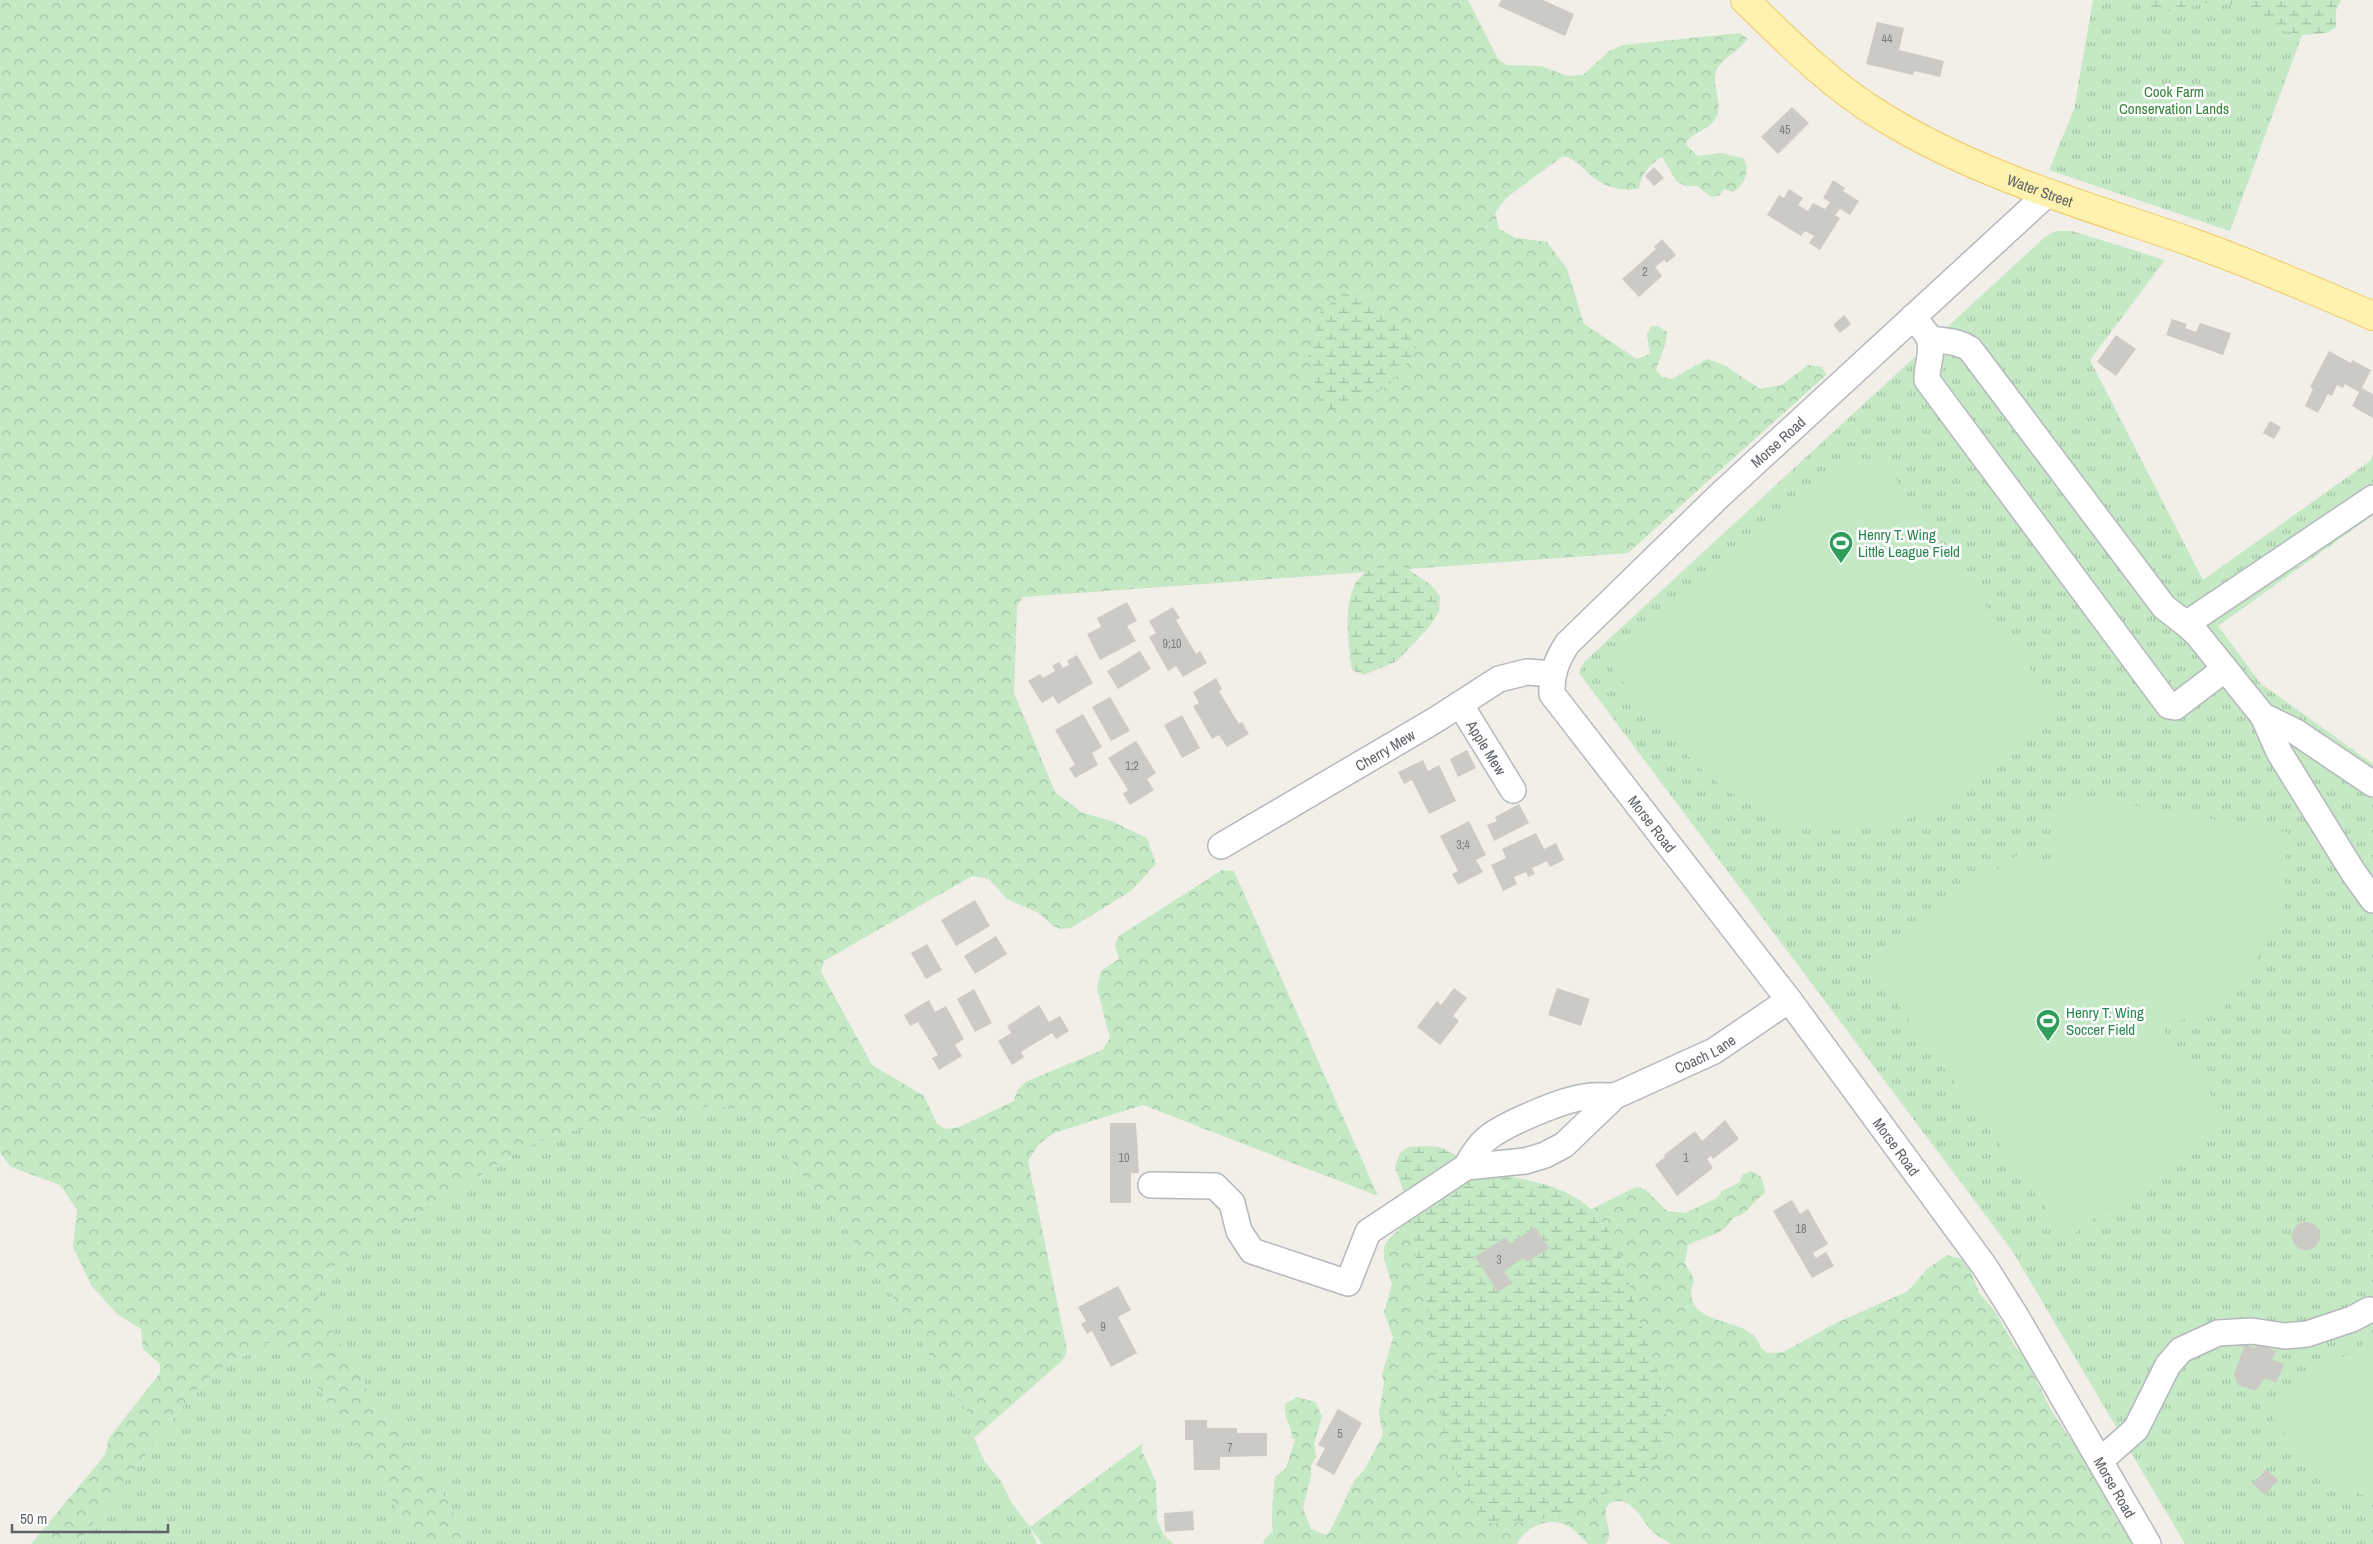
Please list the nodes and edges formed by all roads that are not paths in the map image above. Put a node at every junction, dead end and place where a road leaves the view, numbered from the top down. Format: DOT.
graph roads {
  1 [pos="1745,0"];
  2 [pos="2047,194"];
  3 [pos="2373,316"];
  4 [pos="1913,317"];
  5 [pos="1929,338"];
  6 [pos="2373,498"];
  7 [pos="2186,624"];
  8 [pos="2225,669"];
  9 [pos="1553,674"];
  10 [pos="1460,704"];
  11 [pos="2263,716"];
  12 [pos="2373,784"];
  13 [pos="1512,790"];
  14 [pos="1221,846"];
  15 [pos="2373,900"];
  16 [pos="1789,1000"];
  17 [pos="1615,1096"];
  18 [pos="1466,1167"];
  19 [pos="1151,1185"];
  20 [pos="2369,1310"];
  21 [pos="2100,1462"];
  22 [pos="2148,1544"];
  1 -- 2 [label="main road, Water Street"];
  2 -- 3 [label="main road, Water Street"];
  2 -- 4 [label="street, Morse Road"];
  4 -- 5 [label="street"];
  4 -- 9 [label="street, Morse Road"];
  5 -- 7 [label="street"];
  5 -- 8 [label="street"];
  6 -- 7 [label="street"];
  7 -- 8 [label="street"];
  8 -- 11 [label="street"];
  9 -- 10 [label="street, Cherry Mew"];
  9 -- 16 [label="street, Morse Road"];
  10 -- 13 [label="street, Apple Mew"];
  10 -- 14 [label="street, Cherry Mew"];
  11 -- 12 [label="street"];
  11 -- 15 [label="street"];
  16 -- 17 [label="street, Coach Lane"];
  16 -- 21 [label="street, Morse Road"];
  17 -- 18 [label="street, Coach Lane"];
  17 -- 18 [label="street, Coach Lane"];
  18 -- 19 [label="street, Coach Lane"];
  20 -- 21 [label="street"];
  21 -- 22 [label="street, Morse Road"];
}
